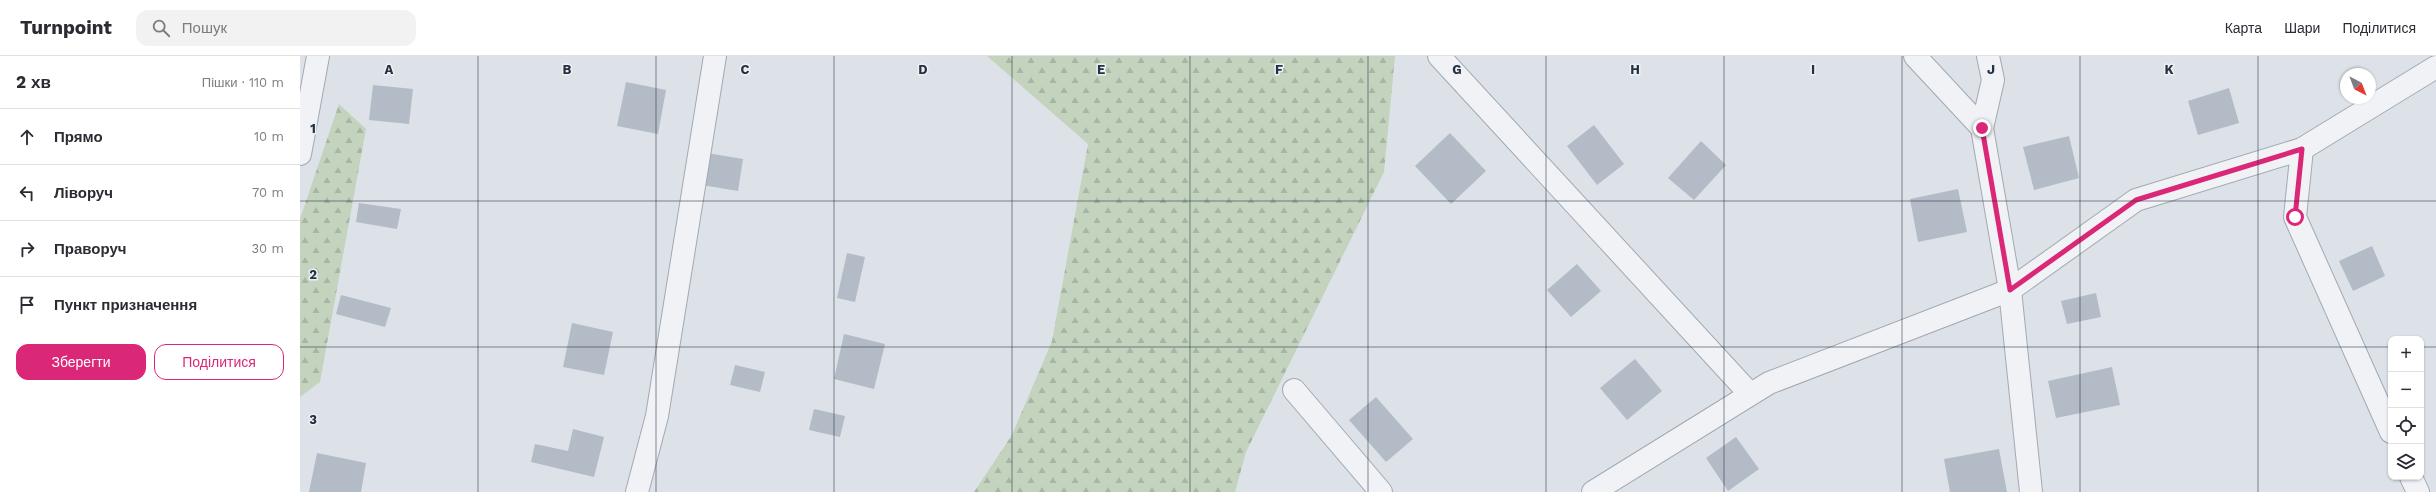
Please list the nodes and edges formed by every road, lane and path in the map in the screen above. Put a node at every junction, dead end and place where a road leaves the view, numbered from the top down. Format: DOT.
graph roads {
  1 [pos="318,56"];
  2 [pos="715,56"];
  3 [pos="1439,56"];
  4 [pos="1915,56"];
  5 [pos="1988,56"];
  6 [pos="2436,67"];
  7 [pos="1982,128"];
  8 [pos="2302,149"];
  9 [pos="300,154"];
  10 [pos="2010,290"];
  11 [pos="1294,390"];
  12 [pos="1750,394"];
  13 [pos="2388,425"];
  14 [pos="2412,480"];
  15 [pos="637,492"];
  16 [pos="1381,492"];
  17 [pos="1593,492"];
  18 [pos="2032,492"];
  19 [pos="2418,492"];
  1 -- 9 [label="street"];
  2 -- 15 [label="street"];
  3 -- 12 [label="street"];
  4 -- 7 [label="street"];
  5 -- 7 [label="street"];
  6 -- 8 [label="street"];
  7 -- 10 [label="street"];
  8 -- 10 [label="street"];
  8 -- 13 [label="street"];
  10 -- 12 [label="street"];
  10 -- 18 [label="street"];
  11 -- 16 [label="street"];
  12 -- 17 [label="street"];
  14 -- 19 [label="street"];
}
